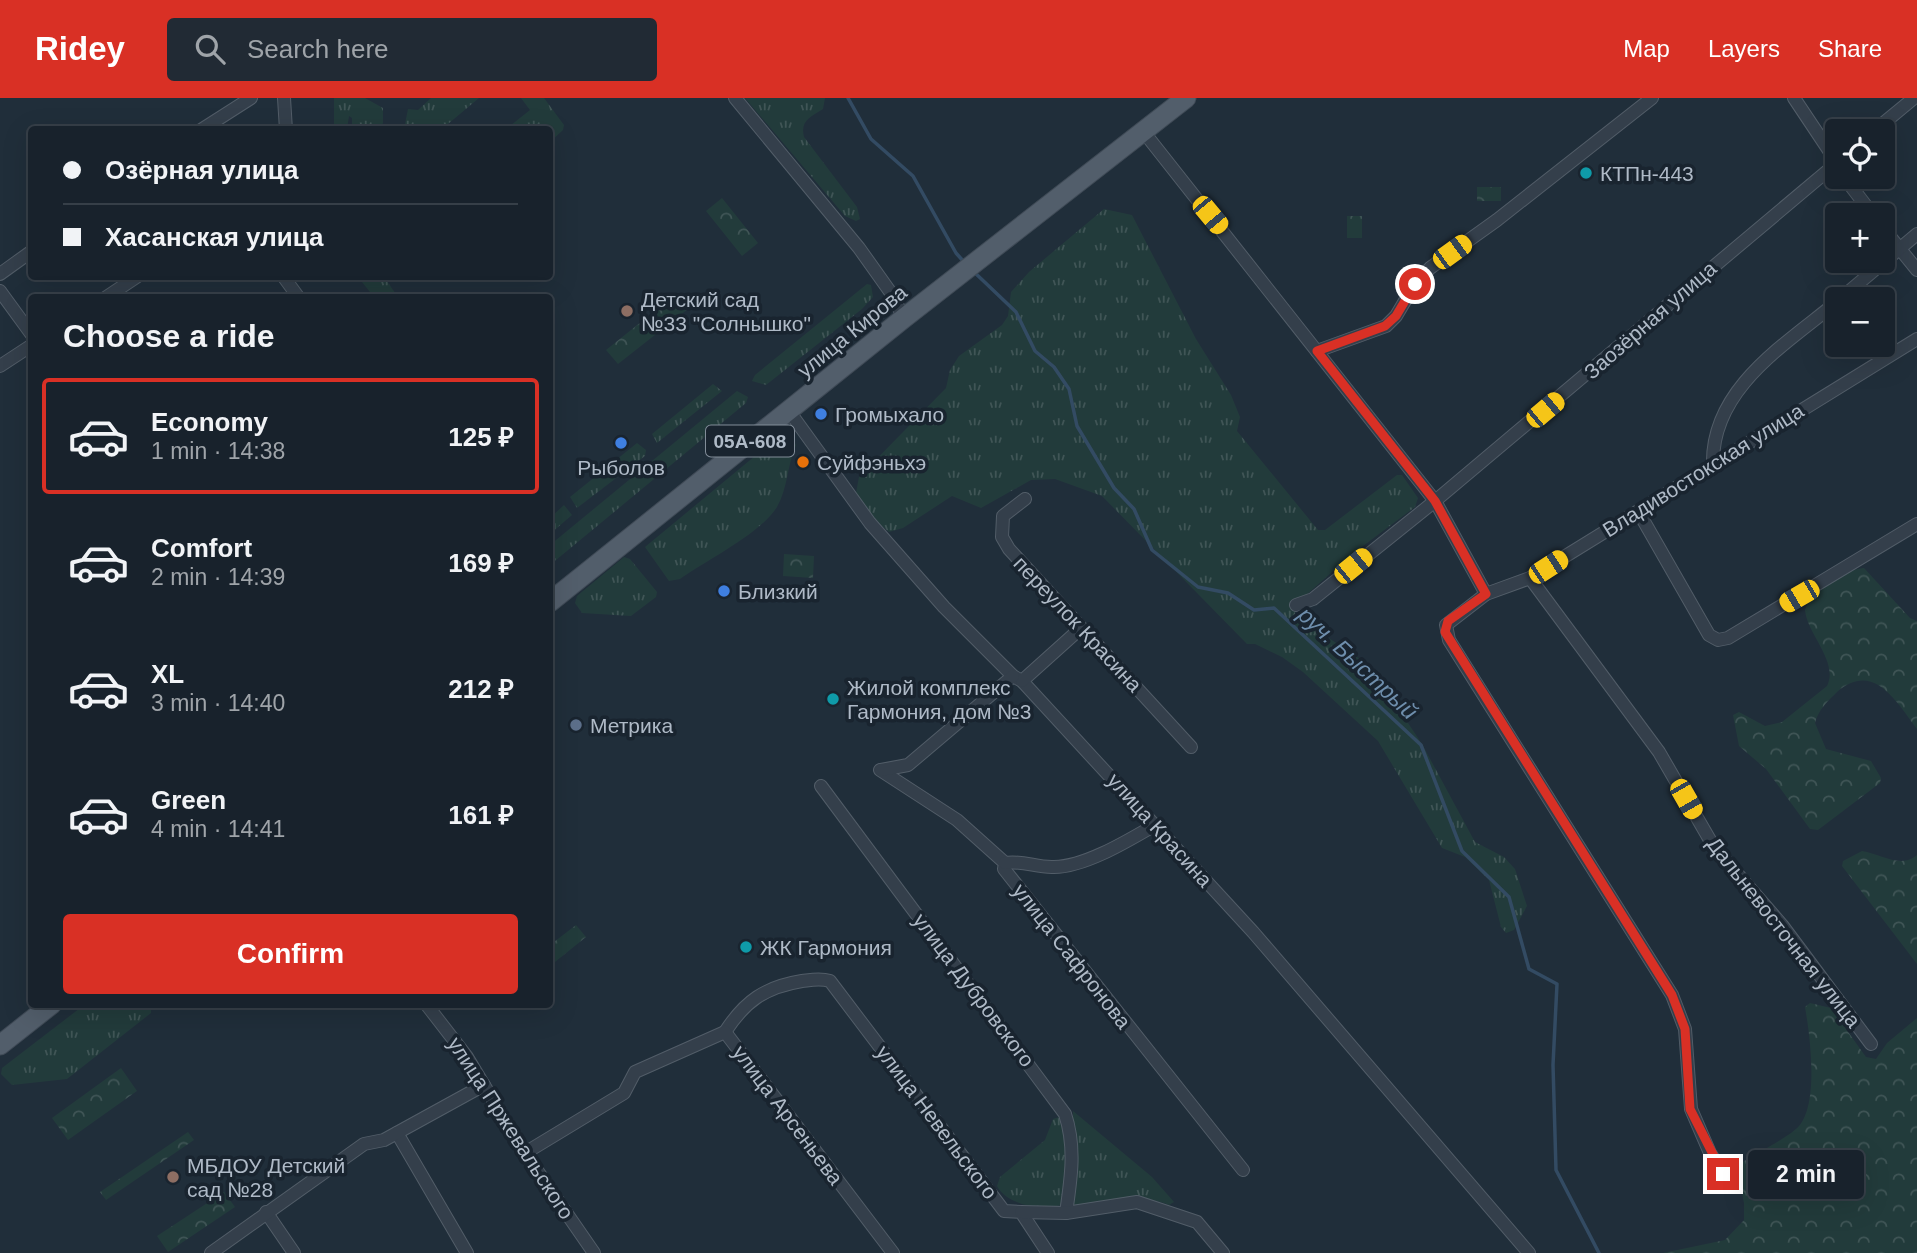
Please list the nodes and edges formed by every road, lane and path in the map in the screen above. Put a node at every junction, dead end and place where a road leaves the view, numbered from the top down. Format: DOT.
graph roads {
  1 [pos="251,98"];
  2 [pos="284,98"];
  3 [pos="735,98"];
  4 [pos="1186,98"];
  5 [pos="1652,98"];
  6 [pos="1794,98"];
  7 [pos="1914,98"];
  8 [pos="1889,119"];
  9 [pos="207,126"];
  10 [pos="286,126"];
  11 [pos="1143,131"];
  12 [pos="1825,145"];
  13 [pos="1825,173"];
  14 [pos="1853,189"];
  15 [pos="1864,203"];
  16 [pos="1917,234"];
  17 [pos="1895,244"];
  18 [pos="1900,250"];
  19 [pos="28,254"];
  20 [pos="1917,270"];
  21 [pos="0,274"];
  22 [pos="132,280"];
  23 [pos="1855,287"];
  24 [pos="0,291"];
  25 [pos="111,294"];
  26 [pos="1825,312"];
  27 [pos="904,318"];
  28 [pos="28,330"];
  29 [pos="1917,339"];
  30 [pos="28,348"];
  31 [pos="1317,351"];
  32 [pos="0,366"];
  33 [pos="789,411"];
  34 [pos="1713,463"];
  35 [pos="1025,499"];
  36 [pos="1435,501"];
  37 [pos="1638,511"];
  38 [pos="1917,524"];
  39 [pos="1530,578"];
  40 [pos="1486,594"];
  41 [pos="553,600"];
  42 [pos="1296,605"];
  43 [pos="1081,628"];
  44 [pos="1017,678"];
  45 [pos="1191,747"];
  46 [pos="821,786"];
  47 [pos="1155,825"];
  48 [pos="1005,863"];
  49 [pos="47,1008"];
  50 [pos="429,1008"];
  51 [pos="725,1032"];
  52 [pos="1871,1044"];
  53 [pos="0,1045"];
  54 [pos="484,1085"];
  55 [pos="397,1133"];
  56 [pos="525,1153"];
  57 [pos="1243,1170"];
  58 [pos="1731,1179"];
  59 [pos="267,1212"];
  60 [pos="1021,1212"];
  61 [pos="1066,1213"];
  62 [pos="211,1253"];
  63 [pos="294,1253"];
  64 [pos="467,1253"];
  65 [pos="594,1253"];
  66 [pos="893,1253"];
  67 [pos="1048,1253"];
  68 [pos="1223,1253"];
  69 [pos="1529,1253"];
  1 -- 9 [label="street"];
  2 -- 10 [label="street"];
  3 -- 27 [label="street"];
  4 -- 11 [label="main road, улица Кирова / 05А-608"];
  5 -- 31 [label="street"];
  6 -- 12 [label="street"];
  7 -- 8 [label="street"];
  11 -- 27 [label="main road, улица Кирова / 05А-608"];
  11 -- 31 [label="street"];
  13 -- 36 [label="street, Заозёрная улица"];
  14 -- 15 [label="street"];
  16 -- 18 [label="street"];
  17 -- 18 [label="street"];
  18 -- 20 [label="street"];
  18 -- 23 [label="street"];
  19 -- 21 [label="street"];
  22 -- 25 [label="street"];
  24 -- 28 [label="street"];
  26 -- 34 [label="street"];
  27 -- 33 [label="main road, улица Кирова / 05А-608"];
  29 -- 34 [label="street, Владивостокская улица"];
  30 -- 32 [label="street"];
  31 -- 36 [label="street"];
  33 -- 41 [label="main road, улица Кирова / 05А-608"];
  33 -- 44 [label="street, улица Красина"];
  34 -- 37 [label="street, Владивостокская улица"];
  35 -- 43 [label="street, переулок Красина"];
  36 -- 40 [label="street"];
  36 -- 42 [label="street, Заозёрная улица"];
  37 -- 38 [label="street"];
  37 -- 39 [label="street, Владивостокская улица"];
  39 -- 40 [label="street, Владивостокская улица"];
  39 -- 52 [label="street, Дальневосточная улица"];
  40 -- 58 [label="street, Владивостокская улица"];
  43 -- 44 [label="street"];
  43 -- 45 [label="street, переулок Красина"];
  44 -- 47 [label="street, улица Красина"];
  44 -- 48 [label="street, улица Сафронова"];
  46 -- 61 [label="street, улица Дубровского"];
  47 -- 48 [label="street"];
  47 -- 69 [label="street, улица Красина"];
  48 -- 57 [label="street, улица Сафронова"];
  49 -- 53 [label="main road"];
  50 -- 54 [label="street, улица Пржевальского"];
  51 -- 56 [label="street, улица Арсеньева"];
  51 -- 60 [label="street, улица Невельского"];
  51 -- 66 [label="street, улица Арсеньева"];
  54 -- 55 [label="street"];
  54 -- 56 [label="street, улица Пржевальского"];
  55 -- 59 [label="street"];
  55 -- 64 [label="street"];
  56 -- 65 [label="street, улица Пржевальского"];
  59 -- 62 [label="street"];
  59 -- 63 [label="street"];
  60 -- 61 [label="street"];
  60 -- 67 [label="street, улица Невельского"];
  61 -- 68 [label="street"];
}
